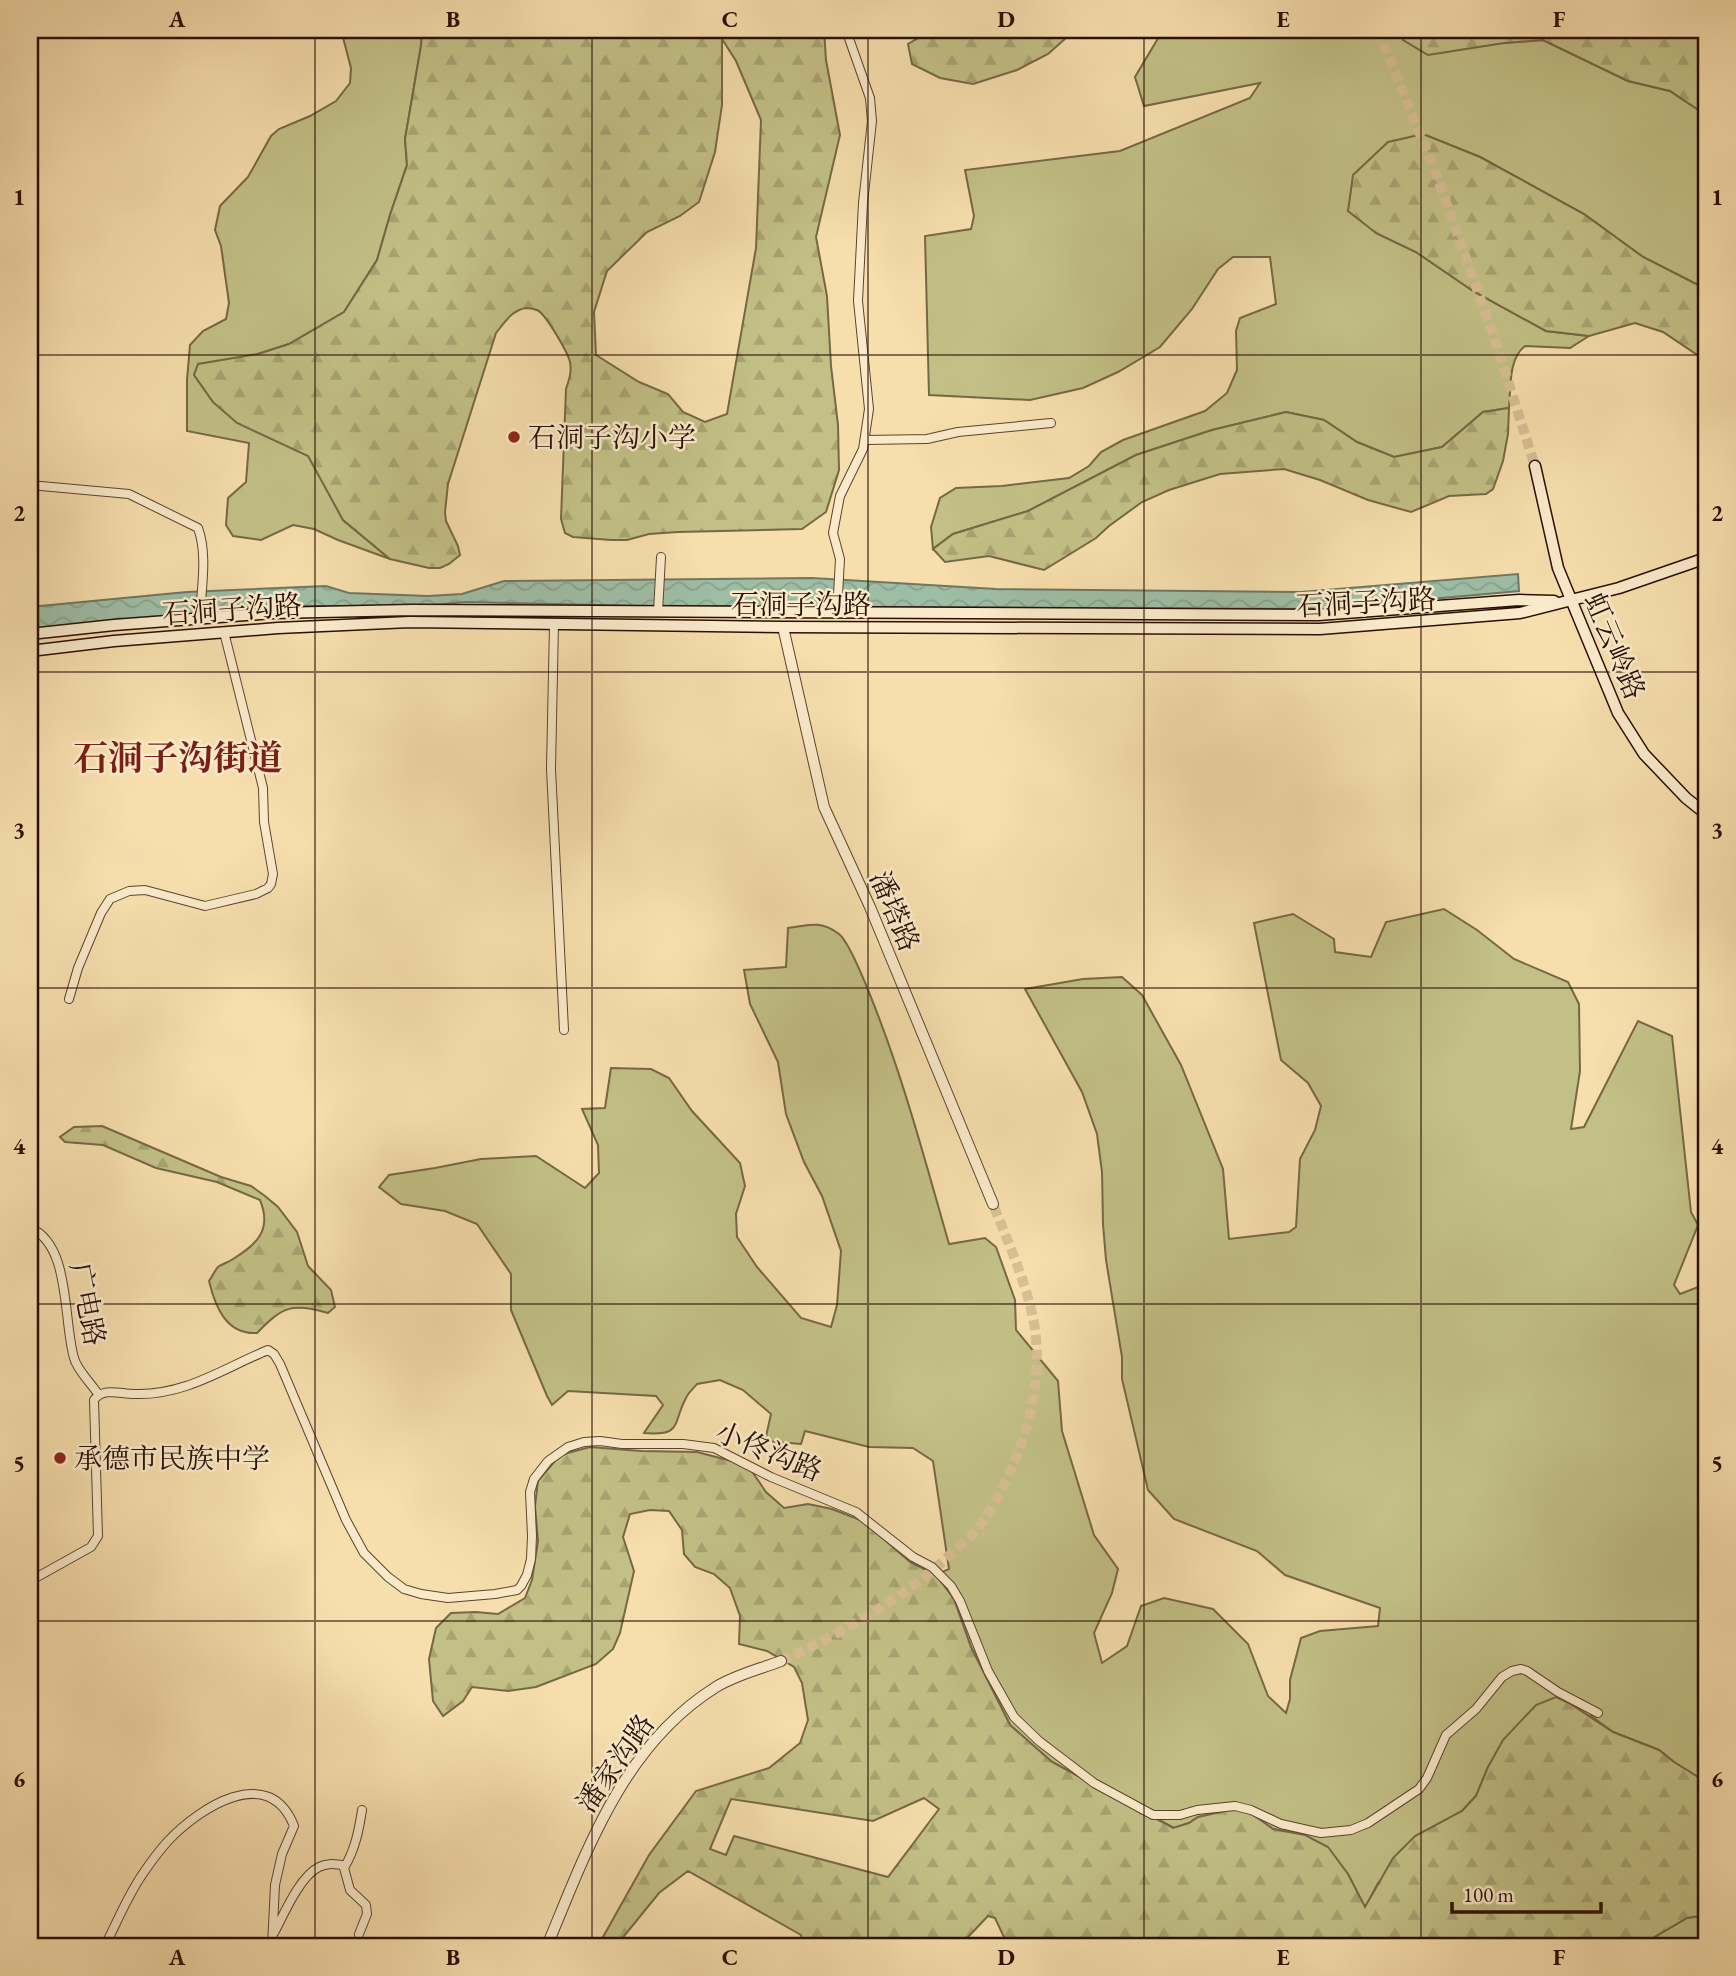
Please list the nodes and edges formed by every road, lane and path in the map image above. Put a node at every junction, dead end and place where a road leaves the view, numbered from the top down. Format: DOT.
graph roads {
  1 [pos="846,30"];
  2 [pos="1051,423"];
  3 [pos="865,440"];
  4 [pos="1535,466"];
  5 [pos="30,485"];
  6 [pos="661,557"];
  7 [pos="1706,558"];
  8 [pos="1571,601"];
  9 [pos="658,610"];
  10 [pos="837,611"];
  11 [pos="200,617"];
  12 [pos="554,624"];
  13 [pos="783,626"];
  14 [pos="224,632"];
  15 [pos="30,634"];
  16 [pos="30,651"];
  17 [pos="1706,814"];
  18 [pos="69,999"];
  19 [pos="564,1030"];
  20 [pos="993,1204"];
  21 [pos="30,1228"];
  22 [pos="98,1394"];
  23 [pos="30,1581"];
  24 [pos="780,1661"];
  25 [pos="1598,1713"];
  26 [pos="362,1810"];
  27 [pos="344,1868"];
  28 [pos="359,1934"];
  29 [pos="272,1936"];
  30 [pos="105,1946"];
  31 [pos="272,1946"];
  32 [pos="547,1946"];
  1 -- 3 [label="street"];
  2 -- 3 [label="street"];
  3 -- 10 [label="street"];
  4 -- 8 [label="main road, 虹云岭路"];
  5 -- 11 [label="street"];
  6 -- 9 [label="street"];
  7 -- 8 [label="main road, 石洞子沟路"];
  8 -- 10 [label="main road, 石洞子沟路"];
  8 -- 13 [label="main road, 石洞子沟路"];
  8 -- 17 [label="main road, 虹云岭路"];
  9 -- 10 [label="main road, 石洞子沟路"];
  9 -- 11 [label="main road, 石洞子沟路"];
  11 -- 15 [label="main road, 石洞子沟路"];
  12 -- 13 [label="main road, 石洞子沟路"];
  12 -- 14 [label="main road, 石洞子沟路"];
  12 -- 19 [label="street"];
  13 -- 20 [label="street, 潘塔路"];
  14 -- 16 [label="main road, 石洞子沟路"];
  14 -- 18 [label="street"];
  21 -- 22 [label="street, 广电路"];
  22 -- 23 [label="street"];
  22 -- 25 [label="street, 小佟沟路"];
  24 -- 32 [label="street, 潘家沟路"];
  26 -- 27 [label="street"];
  27 -- 28 [label="street"];
  27 -- 29 [label="street"];
  29 -- 30 [label="street"];
  29 -- 31 [label="street"];
}
